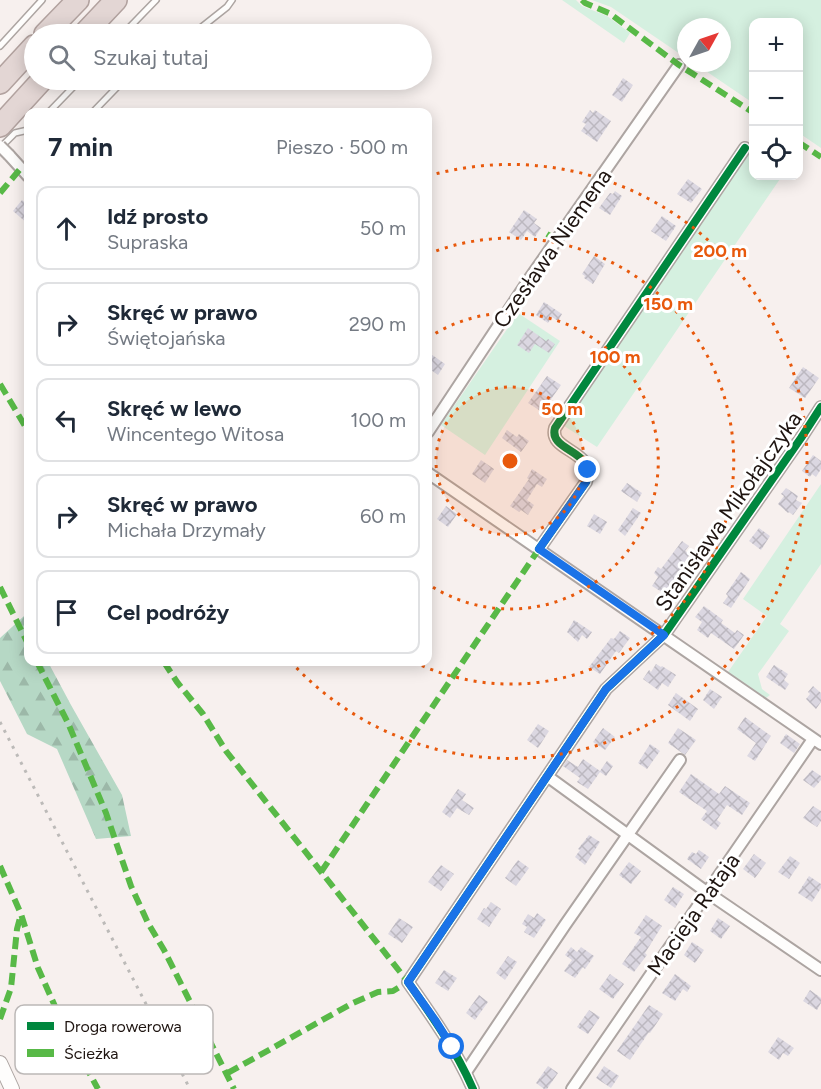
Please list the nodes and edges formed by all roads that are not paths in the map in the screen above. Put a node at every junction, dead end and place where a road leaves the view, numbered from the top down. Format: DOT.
graph roads {
  1 [pos="42,0"];
  2 [pos="78,0"];
  3 [pos="116,0"];
  4 [pos="156,0"];
  5 [pos="231,0"];
  6 [pos="55,24"];
  7 [pos="93,24"];
  8 [pos="133,24"];
  9 [pos="206,24"];
  10 [pos="0,46"];
  11 [pos="24,57"];
  12 [pos="677,68"];
  13 [pos="0,83"];
  14 [pos="33,90"];
  15 [pos="70,90"];
  16 [pos="114,90"];
  17 [pos="53,108"];
  18 [pos="97,108"];
  19 [pos="0,126"];
  20 [pos="24,131"];
  21 [pos="745,148"];
  22 [pos="3,150"];
  23 [pos="24,172"];
  24 [pos="821,407"];
  25 [pos="432,426"];
  26 [pos="432,476"];
  27 [pos="539,549"];
  28 [pos="664,635"];
  29 [pos="817,741"];
  30 [pos="680,760"];
  31 [pos="546,776"];
  32 [pos="628,835"];
  33 [pos="708,893"];
  34 [pos="821,970"];
  35 [pos="0,1063"];
  36 [pos="466,1072"];
  37 [pos="12,1089"];
  38 [pos="473,1089"];
  39 [pos="572,1089"];
  1 -- 10 [label="lane"];
  2 -- 6 [label="highway"];
  3 -- 7 [label="highway"];
  4 -- 8 [label="lane"];
  5 -- 9 [label="lane"];
  11 -- 13 [label="highway"];
  12 -- 25 [label="street, Czesława Niemena"];
  14 -- 19 [label="highway"];
  15 -- 17 [label="lane"];
  16 -- 18 [label="lane"];
  20 -- 22 [label="lane"];
  21 -- 27 [label="street"];
  22 -- 23 [label="street"];
  24 -- 28 [label="street, Stanisława Mikołajczyka"];
  26 -- 27 [label="street"];
  27 -- 28 [label="street"];
  28 -- 29 [label="street"];
  28 -- 31 [label="street, Stanisława Mikołajczyka"];
  29 -- 33 [label="street, Macieja Rataja"];
  30 -- 32 [label="street"];
  31 -- 32 [label="street"];
  31 -- 36 [label="street, Stanisława Mikołajczyka"];
  32 -- 33 [label="street"];
  32 -- 36 [label="street"];
  33 -- 34 [label="street"];
  33 -- 39 [label="street, Macieja Rataja"];
  35 -- 37 [label="street"];
  36 -- 38 [label="street"];
}
